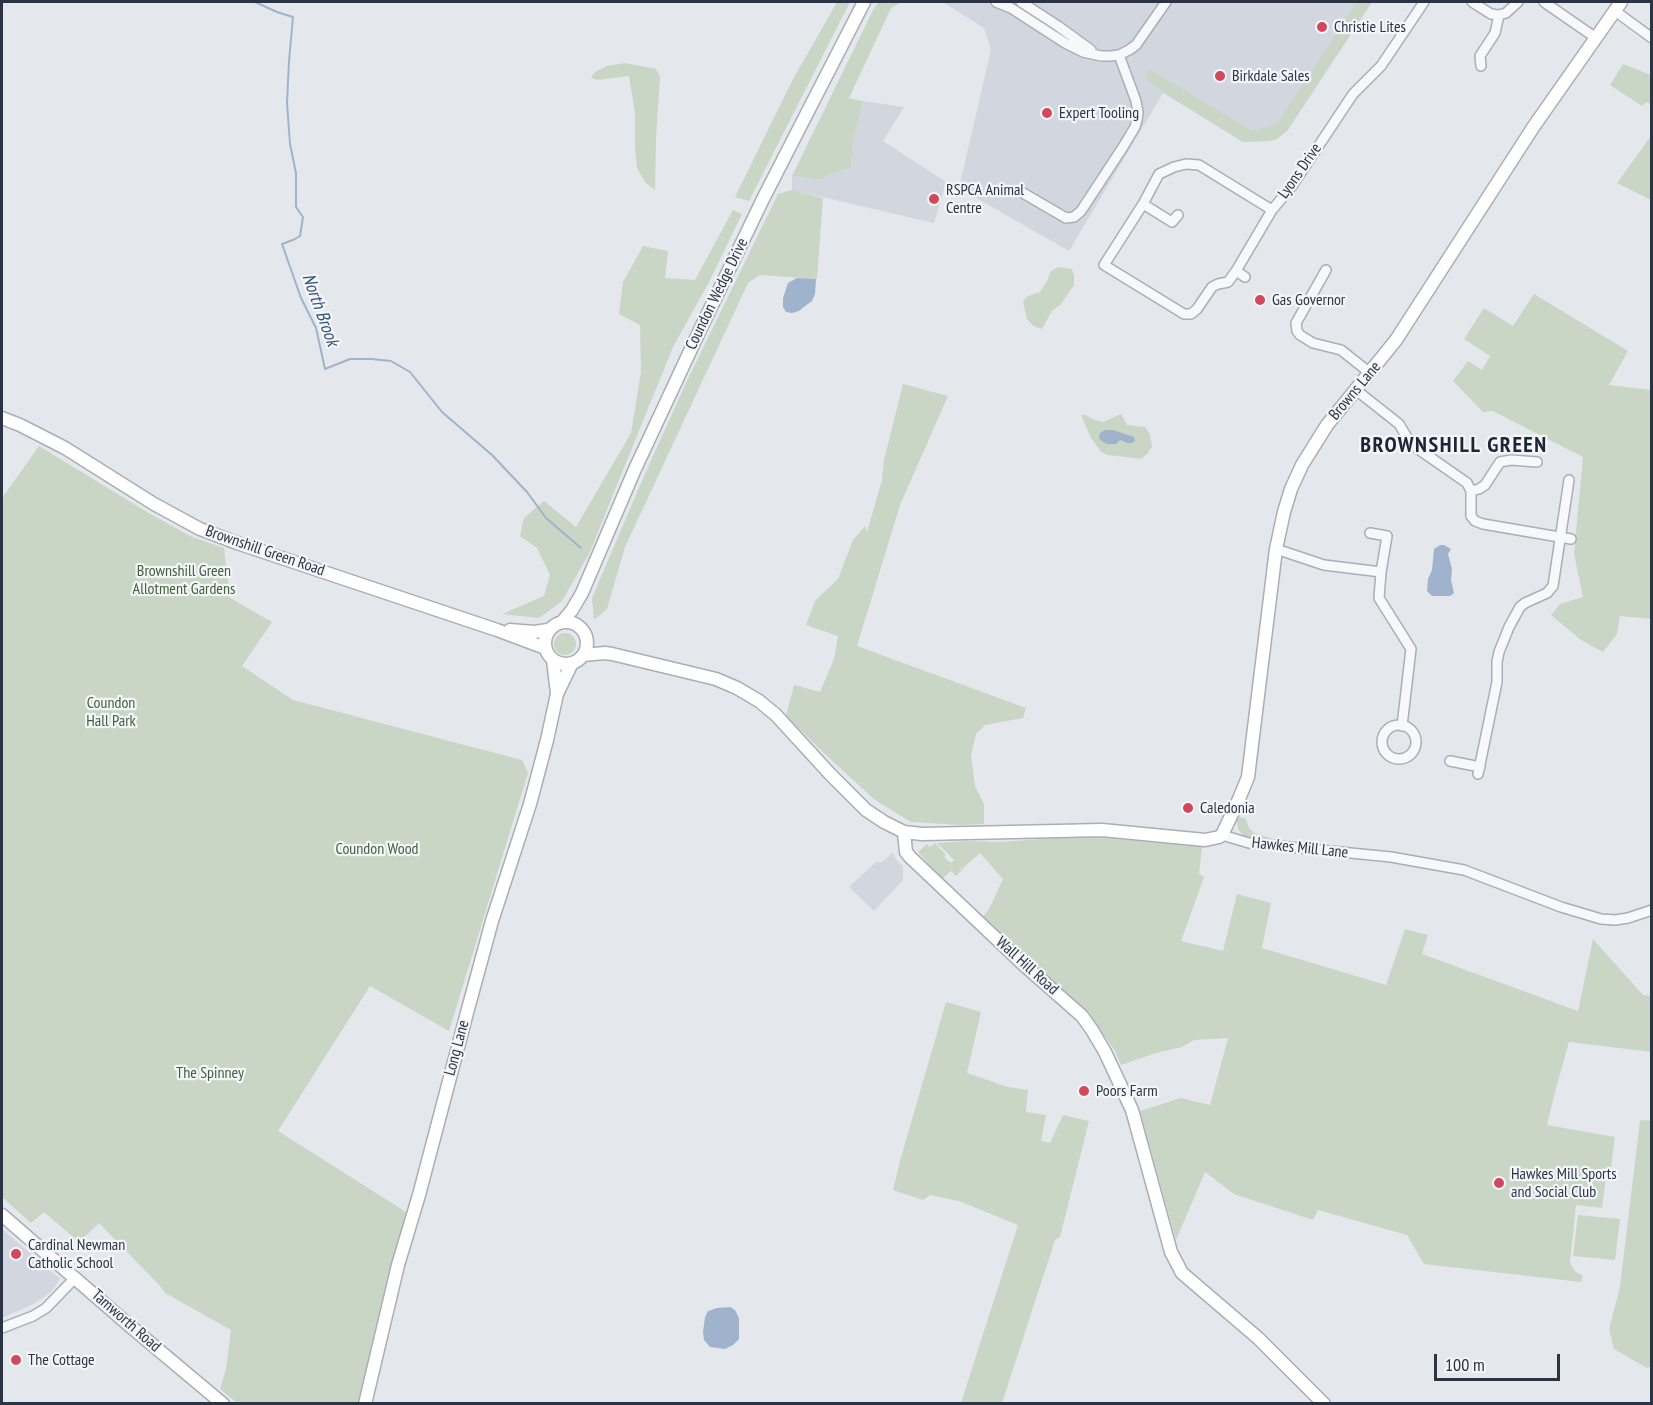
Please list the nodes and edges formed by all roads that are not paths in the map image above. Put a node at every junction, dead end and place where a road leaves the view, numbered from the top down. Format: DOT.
graph roads {
  1 [pos="864,2"];
  2 [pos="996,2"];
  3 [pos="1021,2"];
  4 [pos="1166,2"];
  5 [pos="1424,2"];
  6 [pos="1472,2"];
  7 [pos="1518,2"];
  8 [pos="1544,2"];
  9 [pos="1618,6"];
  10 [pos="1499,15"];
  11 [pos="1596,38"];
  12 [pos="1652,38"];
  13 [pos="1468,54"];
  14 [pos="1119,55"];
  15 [pos="1101,56"];
  16 [pos="1023,193"];
  17 [pos="1143,204"];
  18 [pos="1272,210"];
  19 [pos="1172,223"];
  20 [pos="1326,270"];
  21 [pos="1236,271"];
  22 [pos="1245,277"];
  23 [pos="1370,373"];
  24 [pos="1356,390"];
  25 [pos="2,418"];
  26 [pos="1537,462"];
  27 [pos="1569,480"];
  28 [pos="1472,491"];
  29 [pos="1370,533"];
  30 [pos="1559,537"];
  31 [pos="1571,539"];
  32 [pos="1276,549"];
  33 [pos="1381,572"];
  34 [pos="582,593"];
  35 [pos="562,622"];
  36 [pos="497,630"];
  37 [pos="548,630"];
  38 [pos="585,634"];
  39 [pos="545,648"];
  40 [pos="605,653"];
  41 [pos="583,655"];
  42 [pos="553,660"];
  43 [pos="572,663"];
  44 [pos="557,694"];
  45 [pos="1402,726"];
  46 [pos="1450,761"];
  47 [pos="904,832"];
  48 [pos="1222,835"];
  49 [pos="1652,910"];
  50 [pos="2,1215"];
  51 [pos="75,1278"];
  52 [pos="2,1328"];
  53 [pos="223,1404"];
  54 [pos="365,1404"];
  55 [pos="1324,1404"];
  1 -- 34 [label="street, Coundon Wedge Drive"];
  2 -- 15 [label="street"];
  3 -- 15 [label="street"];
  4 -- 14 [label="street"];
  5 -- 18 [label="street, Lyons Drive"];
  6 -- 10 [label="street"];
  7 -- 10 [label="street"];
  8 -- 11 [label="street"];
  9 -- 11 [label="street, Browns Lane"];
  9 -- 12 [label="street"];
  10 -- 13 [label="street"];
  11 -- 23 [label="street, Browns Lane"];
  14 -- 15 [label="street"];
  14 -- 16 [label="street"];
  17 -- 18 [label="street, Lyons Drive"];
  17 -- 19 [label="street"];
  17 -- 21 [label="street, Lyons Drive"];
  18 -- 21 [label="street"];
  20 -- 23 [label="street"];
  21 -- 22 [label="street"];
  23 -- 24 [label="street, Browns Lane"];
  24 -- 28 [label="street"];
  24 -- 32 [label="street, Browns Lane"];
  25 -- 36 [label="street, Brownshill Green Road"];
  26 -- 28 [label="street"];
  27 -- 30 [label="street"];
  28 -- 30 [label="street"];
  29 -- 33 [label="street"];
  30 -- 31 [label="street"];
  30 -- 46 [label="street"];
  32 -- 33 [label="street"];
  32 -- 48 [label="street, Browns Lane"];
  33 -- 45 [label="street"];
  34 -- 35 [label="street, Coundon Wedge Drive"];
  34 -- 38 [label="street, Coundon Wedge Drive"];
  35 -- 37 [label="street"];
  35 -- 38 [label="street"];
  36 -- 37 [label="street"];
  36 -- 39 [label="street, Brownshill Green Road"];
  37 -- 39 [label="street"];
  38 -- 40 [label="street"];
  38 -- 41 [label="street"];
  39 -- 42 [label="street"];
  40 -- 41 [label="street"];
  40 -- 47 [label="street"];
  41 -- 43 [label="street"];
  42 -- 43 [label="street"];
  42 -- 44 [label="street, Long Lane"];
  43 -- 44 [label="street, Long Lane"];
  44 -- 54 [label="street, Long Lane"];
  47 -- 48 [label="street, Hawkes Mill Lane"];
  47 -- 55 [label="street, Wall Hill Road"];
  48 -- 49 [label="street, Hawkes Mill Lane"];
  50 -- 51 [label="street, Tamworth Road"];
  51 -- 52 [label="street"];
  51 -- 53 [label="street, Tamworth Road"];
}
